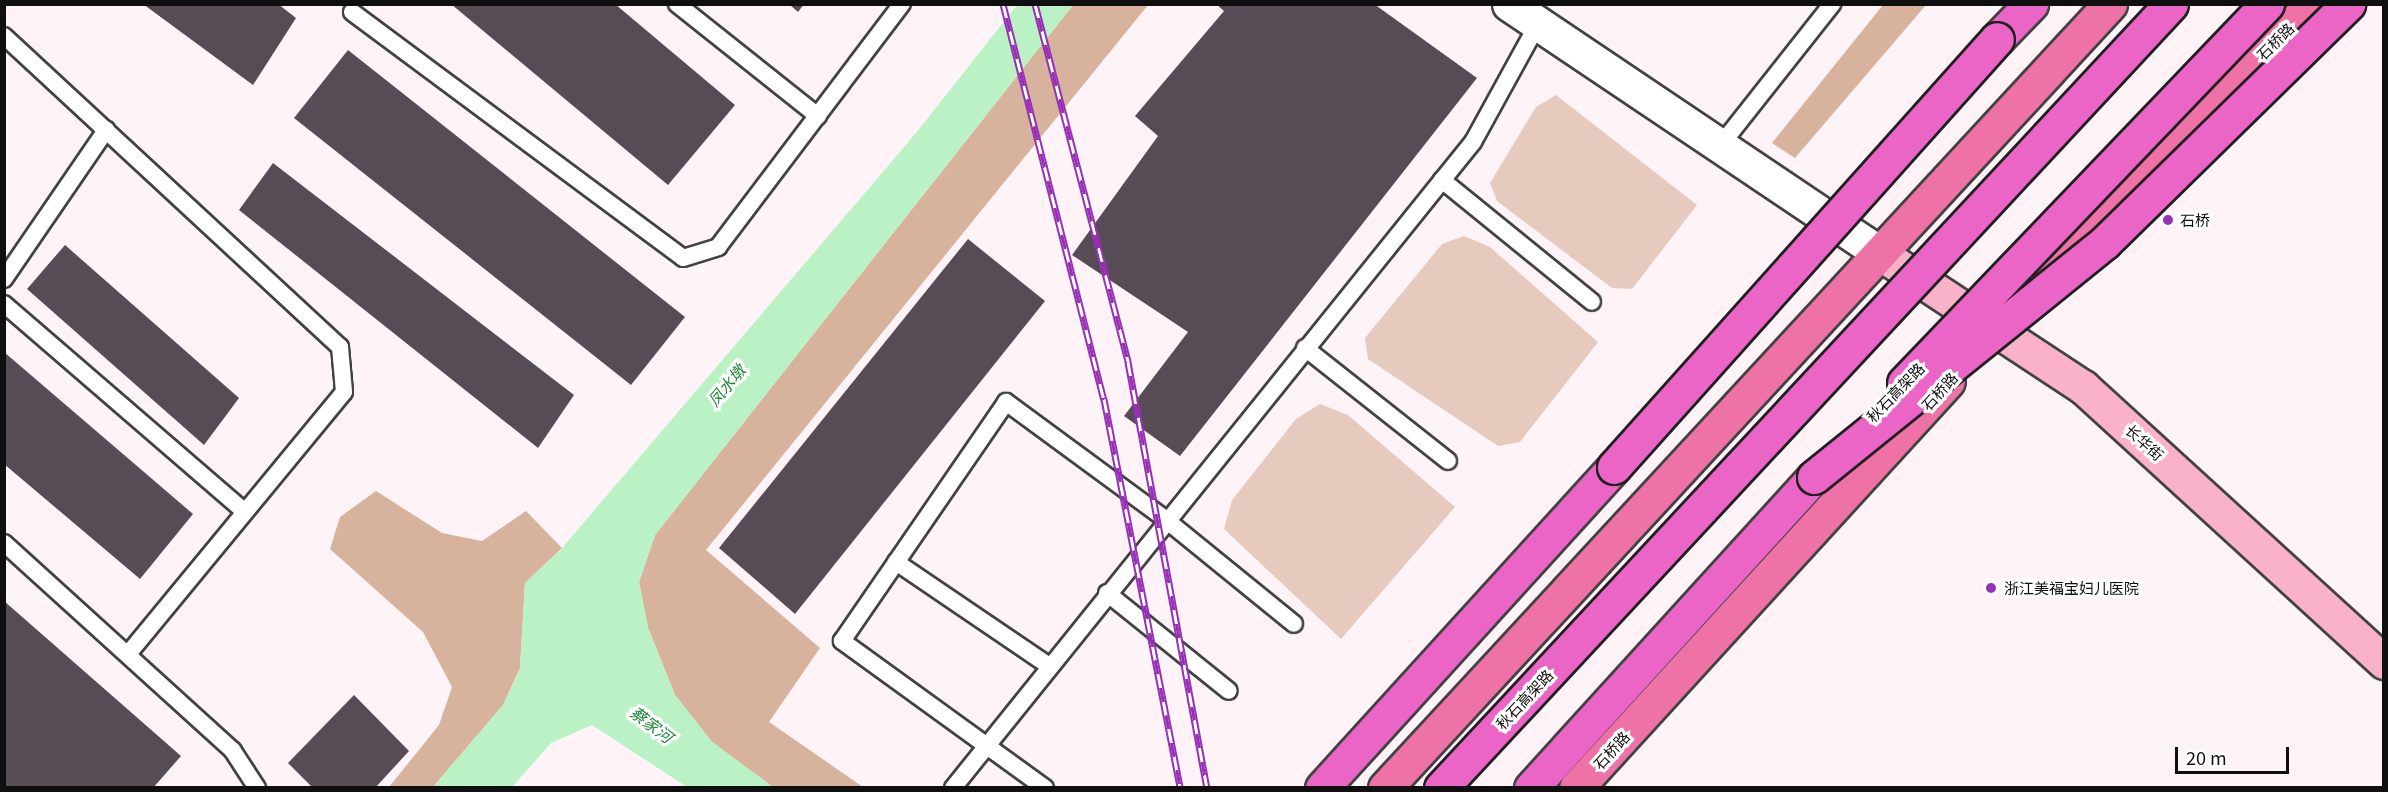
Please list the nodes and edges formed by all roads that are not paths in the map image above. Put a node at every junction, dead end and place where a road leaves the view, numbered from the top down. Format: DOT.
graph roads {
  1 [pos="677,4"];
  2 [pos="902,4"];
  3 [pos="1509,4"];
  4 [pos="1832,4"];
  5 [pos="2025,4"];
  6 [pos="2031,4"];
  7 [pos="2110,4"];
  8 [pos="2172,4"];
  9 [pos="2267,4"];
  10 [pos="2312,4"];
  11 [pos="2348,4"];
  12 [pos="350,7"];
  13 [pos="1538,24"];
  14 [pos="4,36"];
  15 [pos="1997,39"];
  16 [pos="818,116"];
  17 [pos="106,130"];
  18 [pos="1720,146"];
  19 [pos="1442,180"];
  20 [pos="1881,254"];
  21 [pos="4,279"];
  22 [pos="1592,302"];
  23 [pos="4,304"];
  24 [pos="1995,330"];
  25 [pos="1305,348"];
  26 [pos="1448,460"];
  27 [pos="1814,477"];
  28 [pos="245,512"];
  29 [pos="1165,519"];
  30 [pos="4,543"];
  31 [pos="896,562"];
  32 [pos="1107,593"];
  33 [pos="1294,624"];
  34 [pos="129,654"];
  35 [pos="2384,662"];
  36 [pos="1049,666"];
  37 [pos="1229,691"];
  38 [pos="987,745"];
  39 [pos="257,788"];
  40 [pos="953,788"];
  41 [pos="1045,788"];
  42 [pos="1322,788"];
  43 [pos="1385,788"];
  44 [pos="1441,788"];
  45 [pos="1531,788"];
  46 [pos="1576,788"];
  1 -- 16 [label="lane"];
  2 -- 16 [label="lane"];
  3 -- 13 [label="street"];
  4 -- 18 [label="lane"];
  5 -- 15 [label="highway"];
  6 -- 15 [label="highway"];
  7 -- 20 [label="main road"];
  8 -- 44 [label="highway, 秋石高架路, bridge"];
  9 -- 27 [label="highway, 秋石高架路, bridge"];
  10 -- 24 [label="main road, 石桥路"];
  11 -- 27 [label="highway, bridge"];
  12 -- 16 [label="lane"];
  13 -- 18 [label="street"];
  13 -- 19 [label="lane"];
  14 -- 17 [label="lane"];
  15 -- 42 [label="highway, bridge"];
  17 -- 21 [label="lane"];
  17 -- 28 [label="lane"];
  18 -- 20 [label="street"];
  19 -- 22 [label="lane"];
  19 -- 25 [label="lane"];
  20 -- 24 [label="street, 长华街"];
  20 -- 43 [label="main road"];
  23 -- 28 [label="lane"];
  24 -- 35 [label="street, 长华街"];
  24 -- 46 [label="main road, 石桥路"];
  25 -- 26 [label="lane"];
  25 -- 29 [label="lane"];
  27 -- 45 [label="highway, 秋石高架路"];
  28 -- 34 [label="lane"];
  29 -- 31 [label="lane"];
  29 -- 32 [label="lane"];
  29 -- 33 [label="lane"];
  30 -- 34 [label="lane"];
  31 -- 36 [label="lane"];
  31 -- 38 [label="lane"];
  32 -- 36 [label="lane"];
  32 -- 37 [label="lane"];
  34 -- 39 [label="lane"];
  36 -- 38 [label="lane"];
  38 -- 40 [label="lane"];
  38 -- 41 [label="lane"];
}
